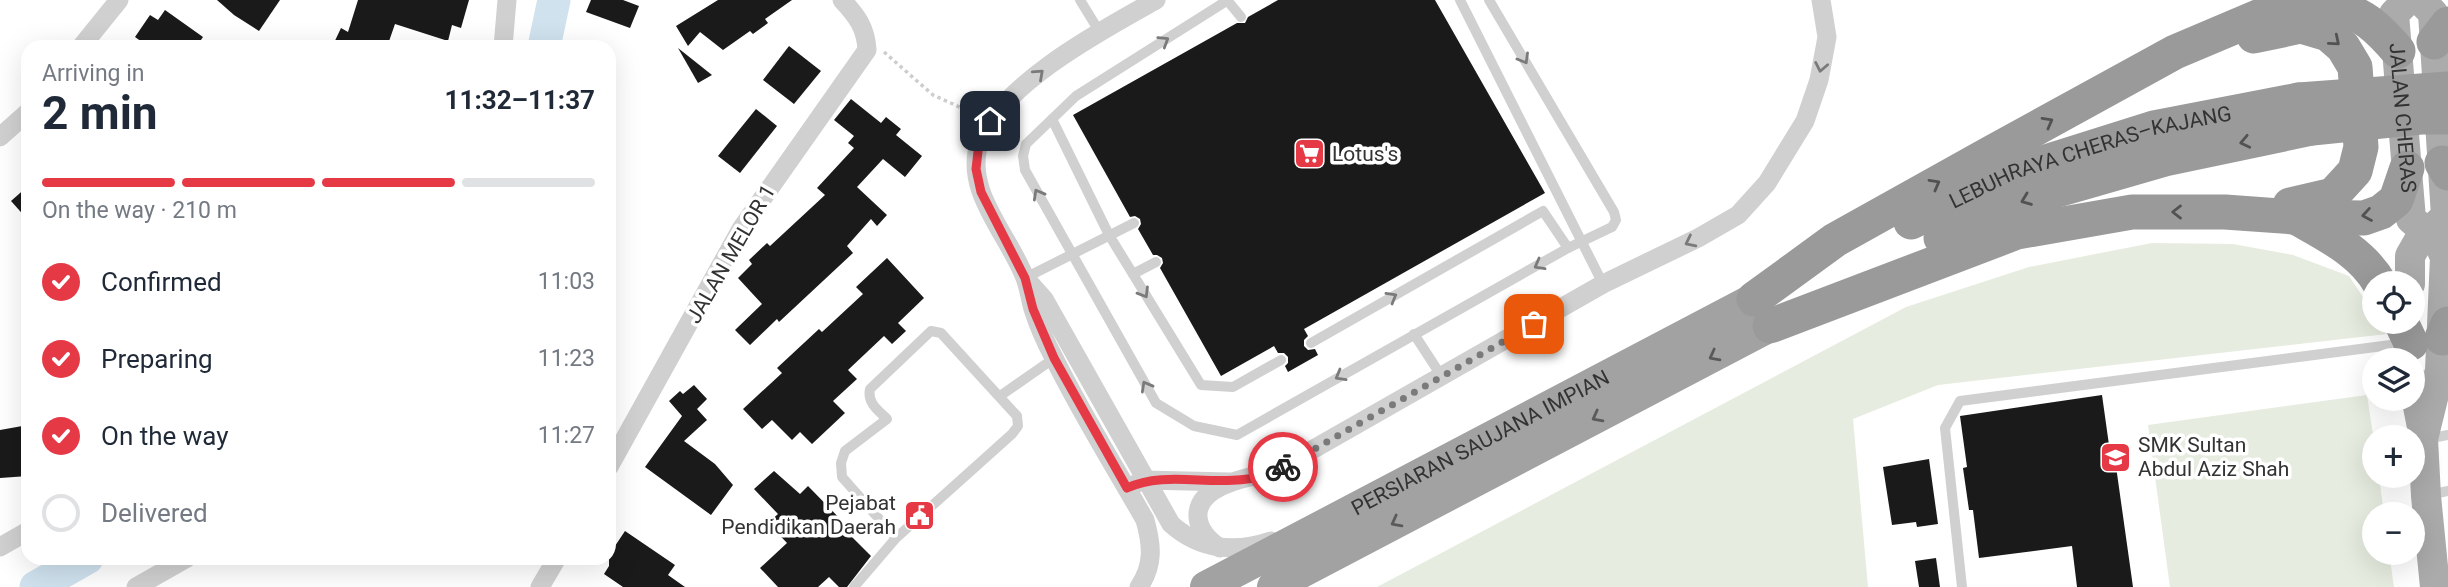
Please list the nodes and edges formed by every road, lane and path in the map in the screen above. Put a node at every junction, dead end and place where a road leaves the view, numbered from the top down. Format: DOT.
graph roads {
  1 [pos="119,0"];
  2 [pos="507,0"];
  3 [pos="842,0"];
  4 [pos="1080,0"];
  5 [pos="1156,0"];
  6 [pos="1228,0"];
  7 [pos="1460,0"];
  8 [pos="1489,0"];
  9 [pos="1821,0"];
  10 [pos="2298,0"];
  11 [pos="2408,0"];
  12 [pos="2420,0"];
  13 [pos="1241,17"];
  14 [pos="2256,20"];
  15 [pos="1099,31"];
  16 [pos="2441,33"];
  17 [pos="87,40"];
  18 [pos="504,40"];
  19 [pos="867,43"];
  20 [pos="2398,51"];
  21 [pos="2175,52"];
  22 [pos="2448,89"];
  23 [pos="2306,114"];
  24 [pos="2448,117"];
  25 [pos="21,118"];
  26 [pos="1052,119"];
  27 [pos="990,121"];
  28 [pos="0,137"];
  29 [pos="2407,168"];
  30 [pos="2445,168"];
  31 [pos="2225,212"];
  32 [pos="2294,217"];
  33 [pos="1134,223"];
  34 [pos="2428,234"];
  35 [pos="1109,235"];
  36 [pos="1583,240"];
  37 [pos="1568,248"];
  38 [pos="1072,254"];
  39 [pos="1156,262"];
  40 [pos="2372,271"];
  41 [pos="2410,271"];
  42 [pos="1133,274"];
  43 [pos="1025,278"];
  44 [pos="1603,284"];
  45 [pos="1762,313"];
  46 [pos="1415,334"];
  47 [pos="2421,335"];
  48 [pos="1311,343"];
  49 [pos="1071,348"];
  50 [pos="1054,358"];
  51 [pos="1281,360"];
  52 [pos="1651,372"];
  53 [pos="1442,377"];
  54 [pos="1000,396"];
  55 [pos="2423,411"];
  56 [pos="2431,436"];
  57 [pos="616,454"];
  58 [pos="1231,482"];
  59 [pos="1136,484"];
  60 [pos="2437,493"];
  61 [pos="1316,527"];
  62 [pos="21,535"];
  63 [pos="896,538"];
  64 [pos="0,547"];
  65 [pos="1220,548"];
  66 [pos="175,565"];
  67 [pos="551,565"];
  68 [pos="2437,575"];
  69 [pos="1276,586"];
  70 [pos="136,587"];
  71 [pos="540,587"];
  72 [pos="854,587"];
  73 [pos="1139,587"];
  74 [pos="1206,587"];
  75 [pos="1962,587"];
  1 -- 17 [label="street"];
  2 -- 18 [label="street"];
  3 -- 19 [label="street"];
  4 -- 15 [label="lane"];
  5 -- 15 [label="street"];
  6 -- 13 [label="lane"];
  26 -- 6 [label="lane, one-way"];
  7 -- 36 [label="lane"];
  8 -- 36 [label="lane, one-way"];
  9 -- 44 [label="street, one-way"];
  10 -- 14 [label="highway"];
  11 -- 20 [label="main road, JALAN CHERAS"];
  12 -- 16 [label="main road, JALAN CHERAS"];
  14 -- 20 [label="highway"];
  14 -- 21 [label="highway"];
  27 -- 15 [label="street, one-way"];
  16 -- 30 [label="main road, JALAN CHERAS"];
  19 -- 27 [label="path"];
  19 -- 57 [label="street, JALAN MELOR 1"];
  20 -- 29 [label="main road, JALAN CHERAS"];
  21 -- 31 [label="highway, one-way"];
  45 -- 21 [label="highway, one-way"];
  22 -- 23 [label="highway, LEBUHRAYA CHERAS–KAJANG, bridge"];
  23 -- 24 [label="highway, LEBUHRAYA CHERAS–KAJANG, bridge"];
  23 -- 45 [label="highway, LEBUHRAYA CHERAS–KAJANG"];
  25 -- 28 [label="street"];
  26 -- 35 [label="lane"];
  38 -- 26 [label="lane, one-way"];
  27 -- 43 [label="street"];
  29 -- 32 [label="highway, one-way"];
  29 -- 34 [label="main road, JALAN CHERAS"];
  30 -- 34 [label="main road, JALAN CHERAS"];
  31 -- 32 [label="highway"];
  31 -- 45 [label="highway, one-way"];
  32 -- 40 [label="highway"];
  33 -- 35 [label="lane"];
  34 -- 41 [label="main road, JALAN CHERAS"];
  34 -- 47 [label="main road, JALAN CHERAS"];
  35 -- 38 [label="lane"];
  35 -- 42 [label="lane"];
  36 -- 37 [label="lane"];
  36 -- 44 [label="lane"];
  37 -- 46 [label="lane, one-way"];
  48 -- 37 [label="lane, one-way"];
  38 -- 43 [label="lane"];
  46 -- 38 [label="lane, one-way"];
  39 -- 42 [label="lane"];
  42 -- 51 [label="lane, one-way"];
  43 -- 49 [label="street"];
  43 -- 50 [label="street"];
  44 -- 53 [label="street"];
  45 -- 52 [label="highway, PERSIARAN SAUJANA IMPIAN"];
  46 -- 53 [label="lane"];
  47 -- 56 [label="main road, JALAN CHERAS"];
  47 -- 75 [label="lane"];
  49 -- 50 [label="lane"];
  49 -- 59 [label="street"];
  50 -- 54 [label="lane"];
  50 -- 59 [label="street"];
  52 -- 61 [label="highway, PERSIARAN SAUJANA IMPIAN"];
  52 -- 69 [label="highway, PERSIARAN SAUJANA IMPIAN, one-way"];
  53 -- 58 [label="street"];
  54 -- 63 [label="lane"];
  54 -- 63 [label="lane"];
  55 -- 56 [label="main road, JALAN CHERAS"];
  56 -- 60 [label="main road, JALAN CHERAS"];
  58 -- 59 [label="street"];
  58 -- 65 [label="street"];
  59 -- 65 [label="street"];
  59 -- 73 [label="street"];
  60 -- 68 [label="main road, JALAN CHERAS"];
  61 -- 65 [label="street"];
  61 -- 74 [label="highway, PERSIARAN SAUJANA IMPIAN"];
  62 -- 64 [label="street"];
  63 -- 72 [label="lane"];
  66 -- 70 [label="street"];
  67 -- 71 [label="street"];
}
